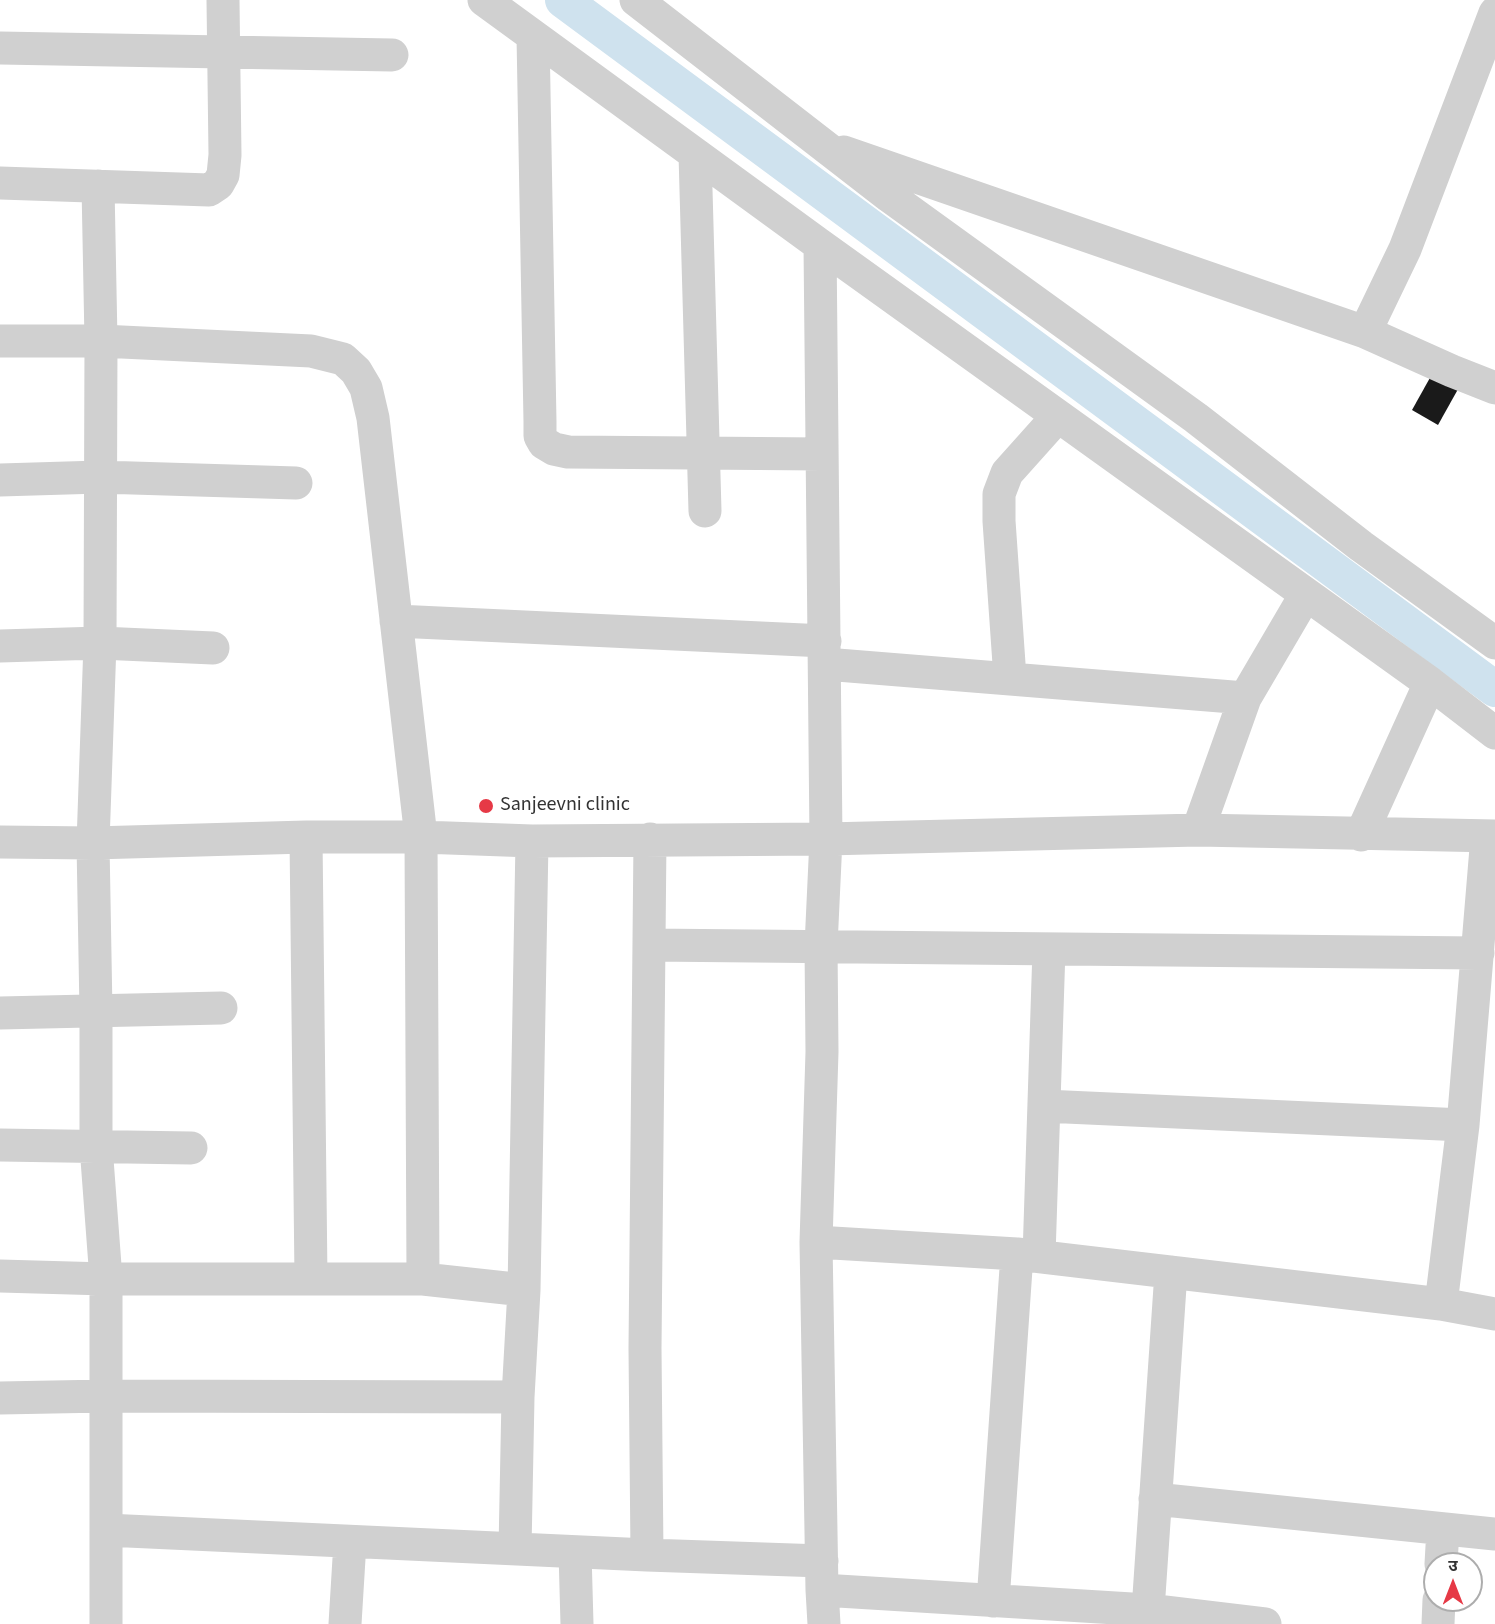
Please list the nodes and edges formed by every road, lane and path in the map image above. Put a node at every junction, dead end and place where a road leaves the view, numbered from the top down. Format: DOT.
graph roads {
  1 [pos="223,0"];
  2 [pos="484,0"];
  3 [pos="636,0"];
  4 [pos="1495,13"];
  5 [pos="533,36"];
  6 [pos="0,48"];
  7 [pos="224,52"];
  8 [pos="392,55"];
  9 [pos="823,144"];
  10 [pos="695,154"];
  11 [pos="0,183"];
  12 [pos="98,186"];
  13 [pos="820,245"];
  14 [pos="1365,332"];
  15 [pos="0,341"];
  16 [pos="101,341"];
  17 [pos="1495,388"];
  18 [pos="1058,416"];
  19 [pos="703,454"];
  20 [pos="822,454"];
  21 [pos="100,477"];
  22 [pos="0,480"];
  23 [pos="296,483"];
  24 [pos="705,512"];
  25 [pos="1306,594"];
  26 [pos="396,621"];
  27 [pos="1495,643"];
  28 [pos="100,644"];
  29 [pos="0,646"];
  30 [pos="213,648"];
  31 [pos="825,652"];
  32 [pos="1010,678"];
  33 [pos="1430,683"];
  34 [pos="1245,698"];
  35 [pos="1495,733"];
  36 [pos="1198,830"];
  37 [pos="1362,835"];
  38 [pos="1491,836"];
  39 [pos="306,837"];
  40 [pos="421,837"];
  41 [pos="650,839"];
  42 [pos="826,839"];
  43 [pos="532,841"];
  44 [pos="0,842"];
  45 [pos="93,843"];
  46 [pos="650,945"];
  47 [pos="821,946"];
  48 [pos="1049,949"];
  49 [pos="1478,953"];
  50 [pos="222,1008"];
  51 [pos="96,1012"];
  52 [pos="0,1013"];
  53 [pos="1044,1106"];
  54 [pos="1463,1125"];
  55 [pos="0,1145"];
  56 [pos="96,1146"];
  57 [pos="191,1148"];
  58 [pos="816,1242"];
  59 [pos="1028,1255"];
  60 [pos="1171,1272"];
  61 [pos="0,1276"];
  62 [pos="106,1279"];
  63 [pos="311,1279"];
  64 [pos="423,1279"];
  65 [pos="524,1290"];
  66 [pos="1442,1304"];
  67 [pos="1495,1314"];
  68 [pos="106,1396"];
  69 [pos="518,1397"];
  70 [pos="0,1398"];
  71 [pos="1155,1499"];
  72 [pos="1443,1529"];
  73 [pos="106,1530"];
  74 [pos="1495,1534"];
  75 [pos="350,1542"];
  76 [pos="515,1549"];
  77 [pos="575,1552"];
  78 [pos="1442,1552"];
  79 [pos="647,1556"];
  80 [pos="822,1575"];
  81 [pos="993,1601"];
  82 [pos="1148,1610"];
  83 [pos="106,1624"];
  84 [pos="345,1624"];
  85 [pos="577,1624"];
  86 [pos="824,1624"];
  87 [pos="1265,1624"];
  1 -- 7 [label="street"];
  2 -- 5 [label="street"];
  3 -- 9 [label="street"];
  4 -- 14 [label="street"];
  5 -- 10 [label="street"];
  5 -- 19 [label="street"];
  6 -- 7 [label="street"];
  7 -- 8 [label="street"];
  7 -- 12 [label="street"];
  9 -- 14 [label="street"];
  9 -- 27 [label="street"];
  10 -- 13 [label="street"];
  10 -- 19 [label="street"];
  11 -- 12 [label="street"];
  12 -- 16 [label="street"];
  13 -- 18 [label="street"];
  13 -- 20 [label="street"];
  14 -- 17 [label="street"];
  15 -- 16 [label="street"];
  16 -- 21 [label="street"];
  16 -- 26 [label="street"];
  18 -- 25 [label="street"];
  18 -- 32 [label="street"];
  19 -- 20 [label="street"];
  19 -- 24 [label="street"];
  20 -- 31 [label="street"];
  21 -- 22 [label="street"];
  21 -- 23 [label="street"];
  21 -- 28 [label="street"];
  25 -- 33 [label="street"];
  25 -- 34 [label="street"];
  26 -- 31 [label="street"];
  26 -- 40 [label="street"];
  28 -- 29 [label="street"];
  28 -- 30 [label="street"];
  28 -- 45 [label="street"];
  31 -- 32 [label="street"];
  31 -- 42 [label="street"];
  32 -- 34 [label="street"];
  33 -- 35 [label="street"];
  33 -- 37 [label="street"];
  34 -- 36 [label="street"];
  36 -- 37 [label="street"];
  36 -- 42 [label="street"];
  37 -- 38 [label="street"];
  38 -- 49 [label="street"];
  39 -- 40 [label="street"];
  39 -- 45 [label="street"];
  39 -- 63 [label="street"];
  40 -- 43 [label="street"];
  40 -- 64 [label="street"];
  41 -- 42 [label="street"];
  41 -- 43 [label="street"];
  41 -- 46 [label="street"];
  42 -- 47 [label="street"];
  43 -- 65 [label="street"];
  44 -- 45 [label="street"];
  45 -- 51 [label="street"];
  46 -- 47 [label="street"];
  46 -- 79 [label="street"];
  47 -- 48 [label="street"];
  47 -- 58 [label="street"];
  48 -- 49 [label="street"];
  48 -- 53 [label="street"];
  49 -- 54 [label="street"];
  50 -- 51 [label="street"];
  51 -- 52 [label="street"];
  51 -- 56 [label="street"];
  53 -- 54 [label="street"];
  53 -- 59 [label="street"];
  54 -- 66 [label="street"];
  55 -- 56 [label="street"];
  56 -- 57 [label="street"];
  56 -- 62 [label="street"];
  58 -- 59 [label="street"];
  58 -- 80 [label="street"];
  59 -- 60 [label="street"];
  59 -- 81 [label="street"];
  60 -- 66 [label="street"];
  60 -- 71 [label="street"];
  61 -- 62 [label="street"];
  62 -- 63 [label="street"];
  62 -- 68 [label="street"];
  63 -- 64 [label="street"];
  64 -- 65 [label="street"];
  65 -- 69 [label="street"];
  66 -- 67 [label="street"];
  68 -- 69 [label="street"];
  68 -- 70 [label="street"];
  68 -- 73 [label="street"];
  69 -- 76 [label="street"];
  71 -- 72 [label="street"];
  71 -- 82 [label="street"];
  72 -- 74 [label="street"];
  72 -- 78 [label="street"];
  73 -- 75 [label="street"];
  73 -- 83 [label="street"];
  75 -- 76 [label="street"];
  75 -- 84 [label="street"];
  76 -- 77 [label="street"];
  77 -- 79 [label="street"];
  77 -- 85 [label="street"];
  79 -- 80 [label="street"];
  80 -- 81 [label="street"];
  80 -- 86 [label="street"];
  81 -- 82 [label="street"];
  82 -- 87 [label="street"];
}
